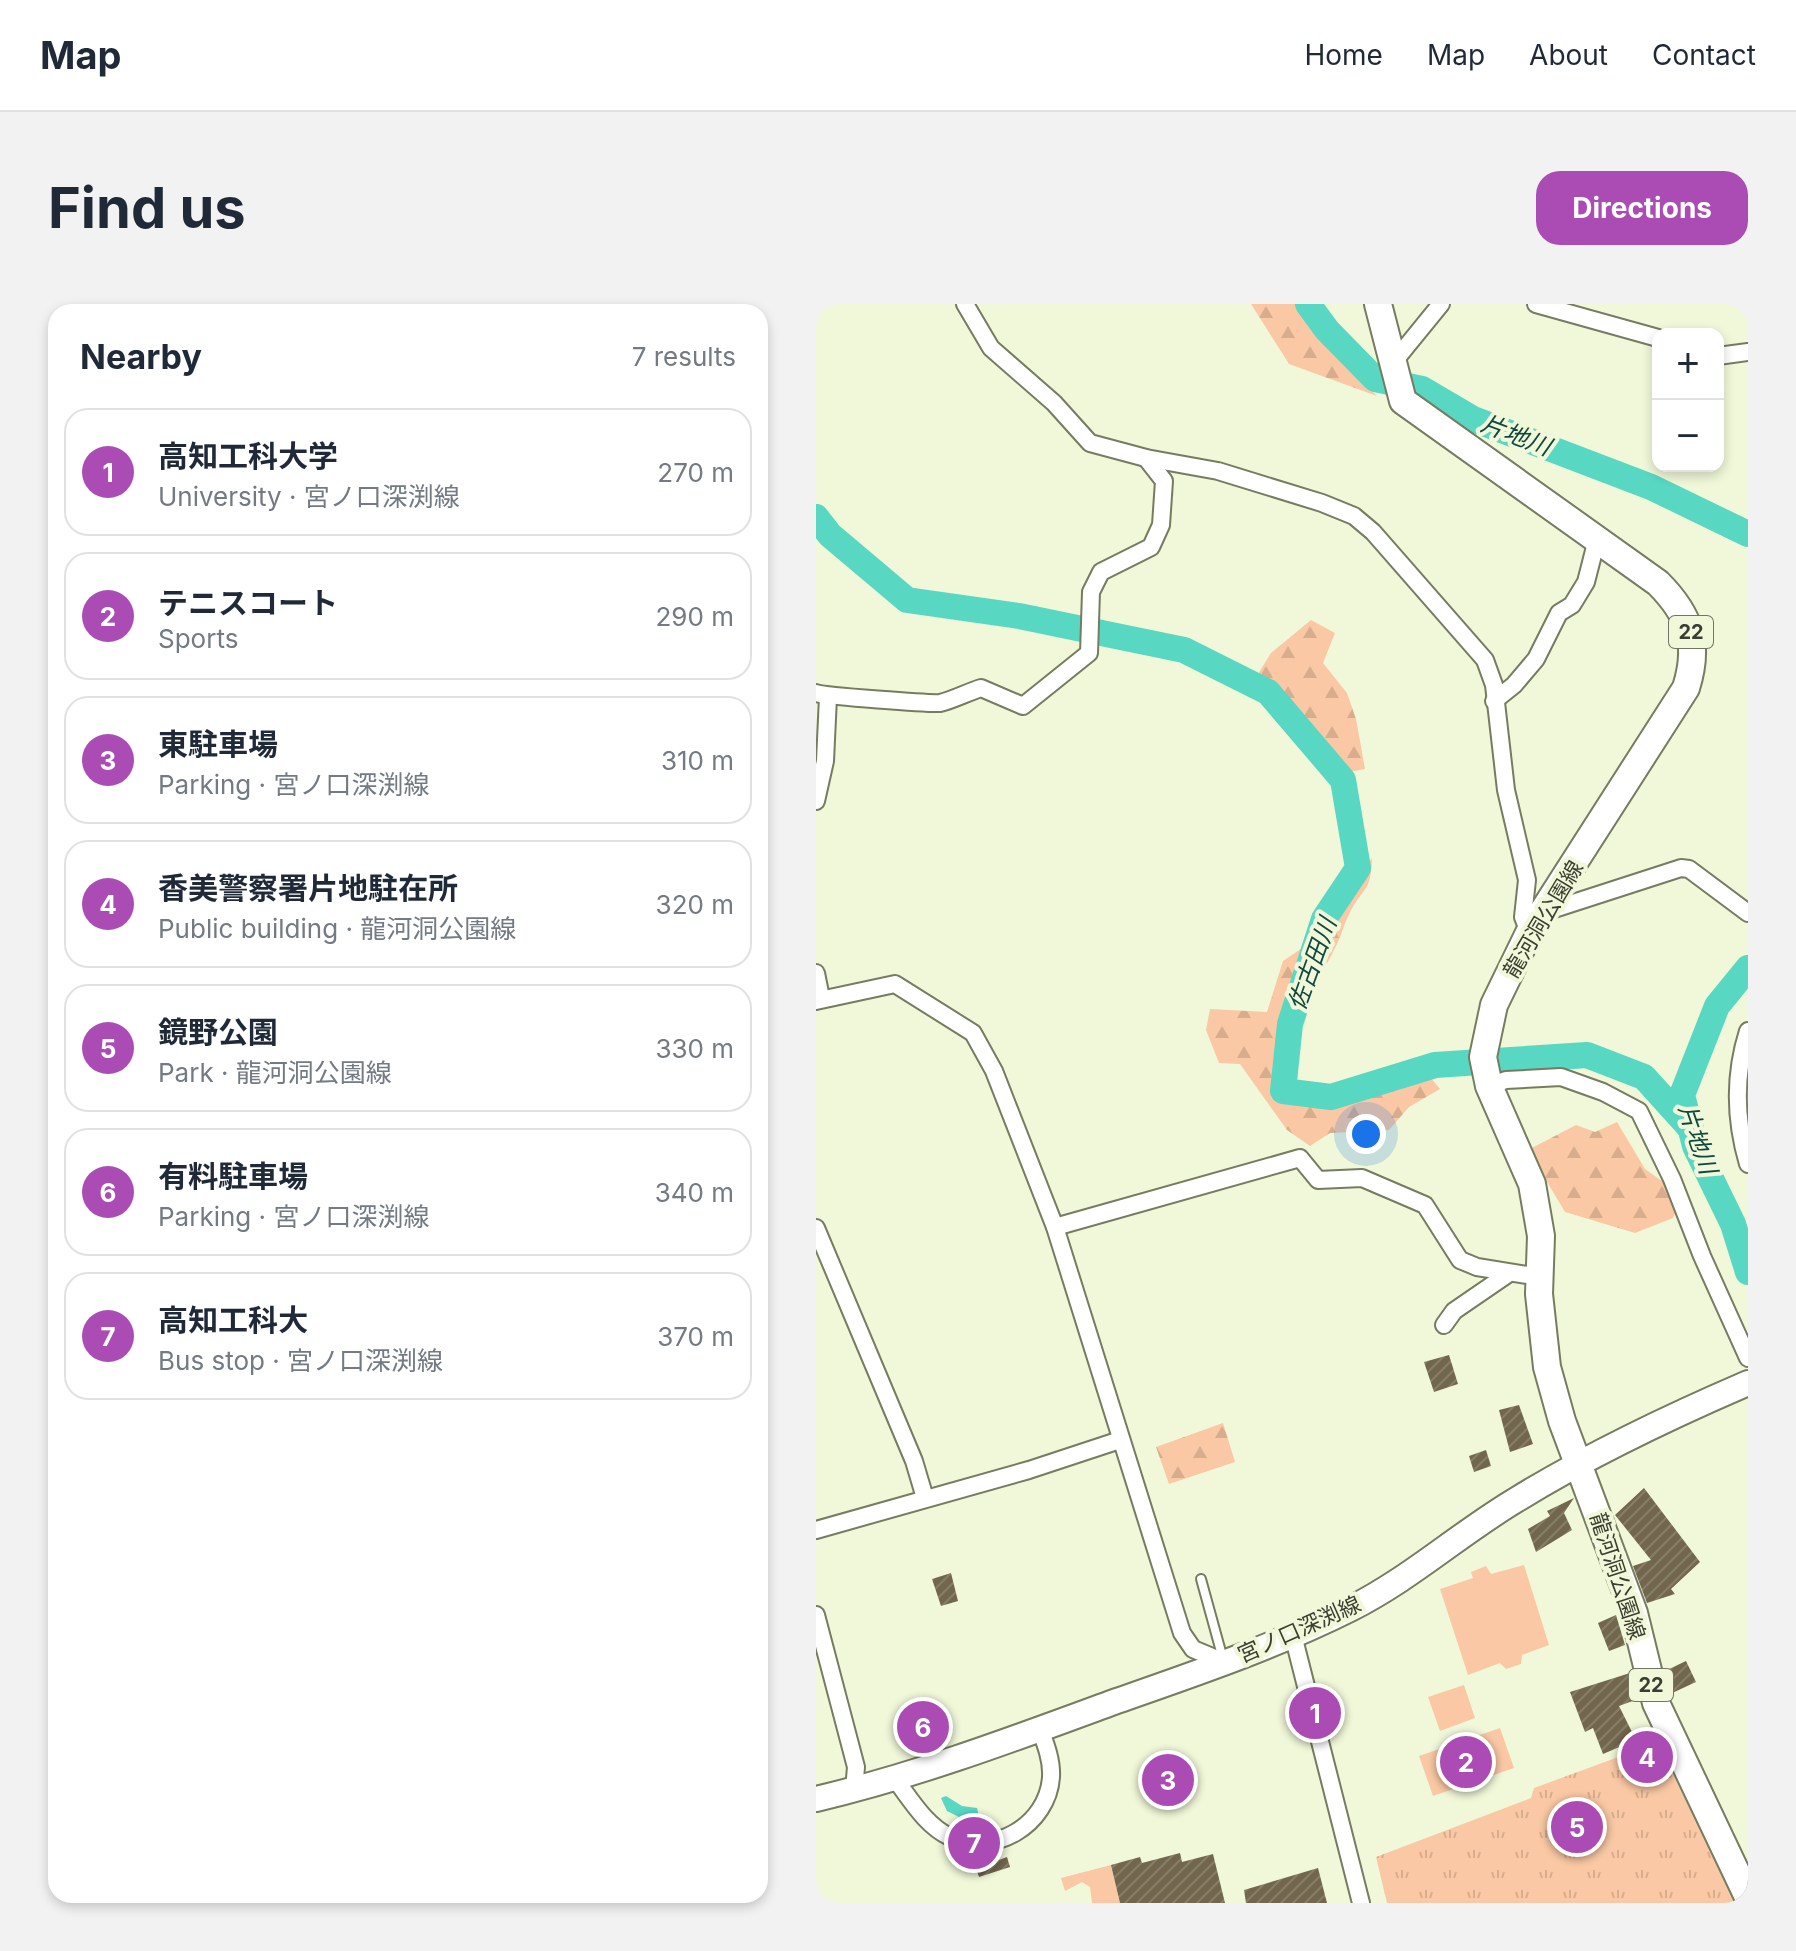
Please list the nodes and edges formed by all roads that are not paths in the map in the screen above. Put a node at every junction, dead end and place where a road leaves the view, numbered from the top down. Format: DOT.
graph roads {
  1 [pos="965,304"];
  2 [pos="1378,304"];
  3 [pos="1441,304"];
  4 [pos="1536,304"];
  5 [pos="1652,336"];
  6 [pos="1748,352"];
  7 [pos="1724,355"];
  8 [pos="1392,364"];
  9 [pos="1146,458"];
  10 [pos="1597,539"];
  11 [pos="822,695"];
  12 [pos="1494,701"];
  13 [pos="816,801"];
  14 [pos="1748,913"];
  15 [pos="1537,923"];
  16 [pos="816,973"];
  17 [pos="819,1000"];
  18 [pos="1748,1031"];
  19 [pos="1487,1080"];
  20 [pos="1748,1164"];
  21 [pos="1055,1227"];
  22 [pos="816,1228"];
  23 [pos="1508,1274"];
  24 [pos="1540,1277"];
  25 [pos="1444,1325"];
  26 [pos="1748,1358"];
  27 [pos="1741,1386"];
  28 [pos="1120,1440"];
  29 [pos="1578,1465"];
  30 [pos="925,1498"];
  31 [pos="816,1530"];
  32 [pos="1201,1579"];
  33 [pos="816,1615"];
  34 [pos="1293,1635"];
  35 [pos="1224,1662"];
  36 [pos="1040,1729"];
  37 [pos="895,1779"];
  38 [pos="854,1790"];
  39 [pos="816,1799"];
  40 [pos="1748,1897"];
  41 [pos="1361,1903"];
  1 -- 9 [label="street"];
  2 -- 8 [label="main road, 龍河洞公園線 / 22"];
  3 -- 8 [label="street"];
  4 -- 5 [label="street"];
  6 -- 7 [label="street"];
  8 -- 10 [label="main road, 龍河洞公園線 / 22"];
  9 -- 11 [label="street"];
  9 -- 12 [label="street"];
  10 -- 12 [label="street"];
  10 -- 15 [label="main road, 龍河洞公園線 / 22"];
  11 -- 13 [label="street"];
  12 -- 15 [label="street"];
  14 -- 15 [label="street"];
  15 -- 19 [label="main road, 龍河洞公園線 / 22"];
  16 -- 17 [label="street"];
  17 -- 21 [label="street"];
  18 -- 20 [label="street"];
  19 -- 24 [label="main road, 龍河洞公園線 / 22"];
  19 -- 26 [label="street"];
  21 -- 23 [label="street"];
  21 -- 28 [label="street"];
  22 -- 30 [label="street"];
  23 -- 24 [label="street"];
  23 -- 25 [label="street"];
  24 -- 29 [label="main road, 龍河洞公園線 / 22"];
  27 -- 29 [label="main road, 宮ノ口深渕線"];
  28 -- 30 [label="street"];
  28 -- 35 [label="street"];
  29 -- 34 [label="main road, 宮ノ口深渕線"];
  29 -- 40 [label="main road, 龍河洞公園線 / 22"];
  30 -- 31 [label="street"];
  32 -- 35 [label="lane"];
  33 -- 38 [label="street"];
  34 -- 35 [label="main road, 宮ノ口深渕線"];
  34 -- 41 [label="street"];
  35 -- 36 [label="main road, 宮ノ口深渕線"];
  36 -- 37 [label="main road, 宮ノ口深渕線"];
  36 -- 37 [label="street"];
  37 -- 38 [label="main road, 宮ノ口深渕線"];
  38 -- 39 [label="main road, 宮ノ口深渕線"];
}
